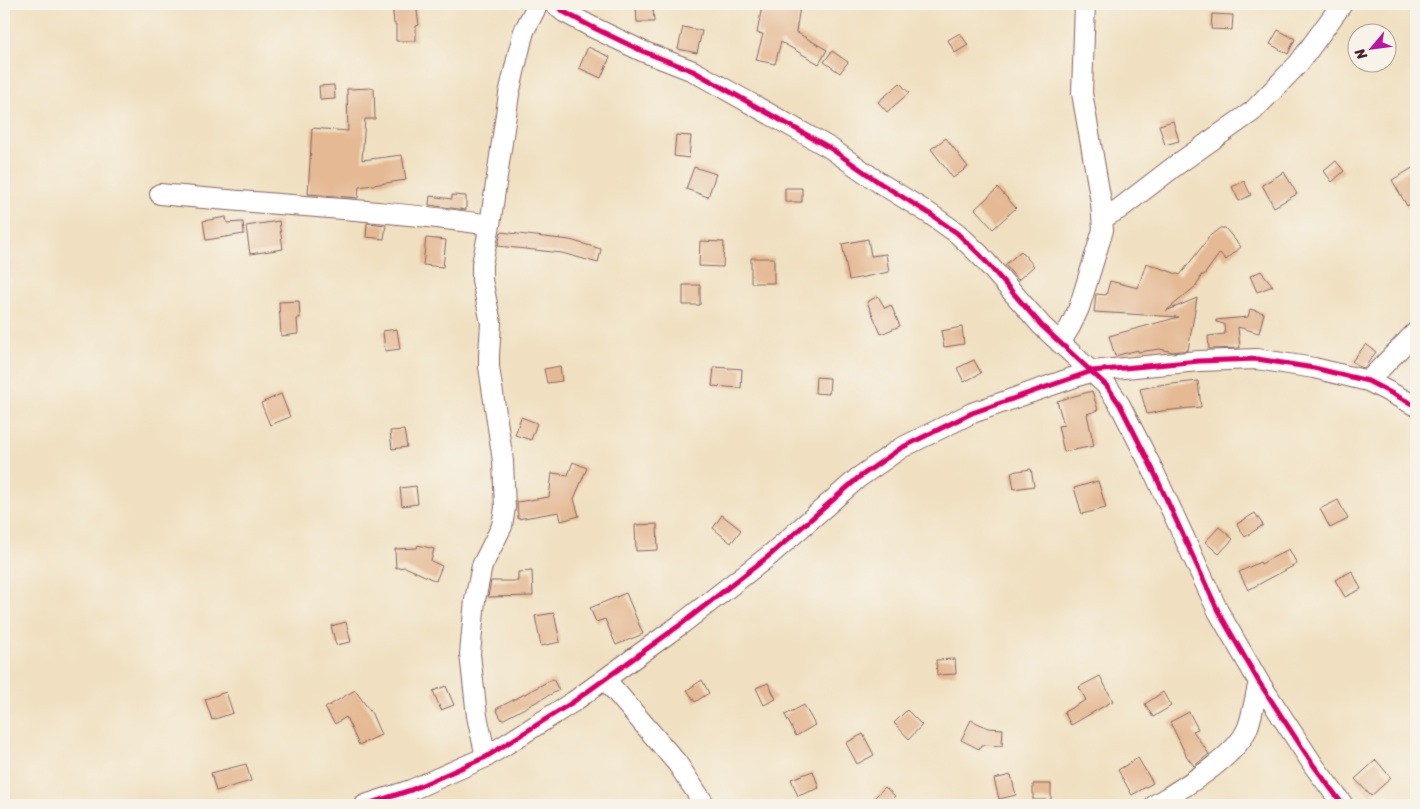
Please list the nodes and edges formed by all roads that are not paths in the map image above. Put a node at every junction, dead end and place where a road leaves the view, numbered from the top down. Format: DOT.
graph roads {
  1 [pos="538,4"];
  2 [pos="554,4"];
  3 [pos="1085,4"];
  4 [pos="1342,4"];
  5 [pos="160,194"];
  6 [pos="1103,218"];
  7 [pos="490,225"];
  8 [pos="1416,332"];
  9 [pos="1060,343"];
  10 [pos="1092,371"];
  11 [pos="1368,381"];
  12 [pos="1416,406"];
  13 [pos="605,679"];
  14 [pos="1259,682"];
  15 [pos="486,757"];
  16 [pos="366,805"];
  17 [pos="705,805"];
  18 [pos="1155,805"];
  19 [pos="1343,805"];
  1 -- 7 [label="street"];
  2 -- 9 [label="street"];
  3 -- 6 [label="street"];
  4 -- 6 [label="street"];
  5 -- 7 [label="street"];
  6 -- 9 [label="street"];
  7 -- 15 [label="street"];
  8 -- 11 [label="street"];
  9 -- 10 [label="street"];
  10 -- 11 [label="street"];
  10 -- 13 [label="street"];
  10 -- 14 [label="street"];
  11 -- 12 [label="street"];
  13 -- 15 [label="street"];
  13 -- 17 [label="street"];
  14 -- 18 [label="street"];
  14 -- 19 [label="street"];
  15 -- 16 [label="street"];
}
